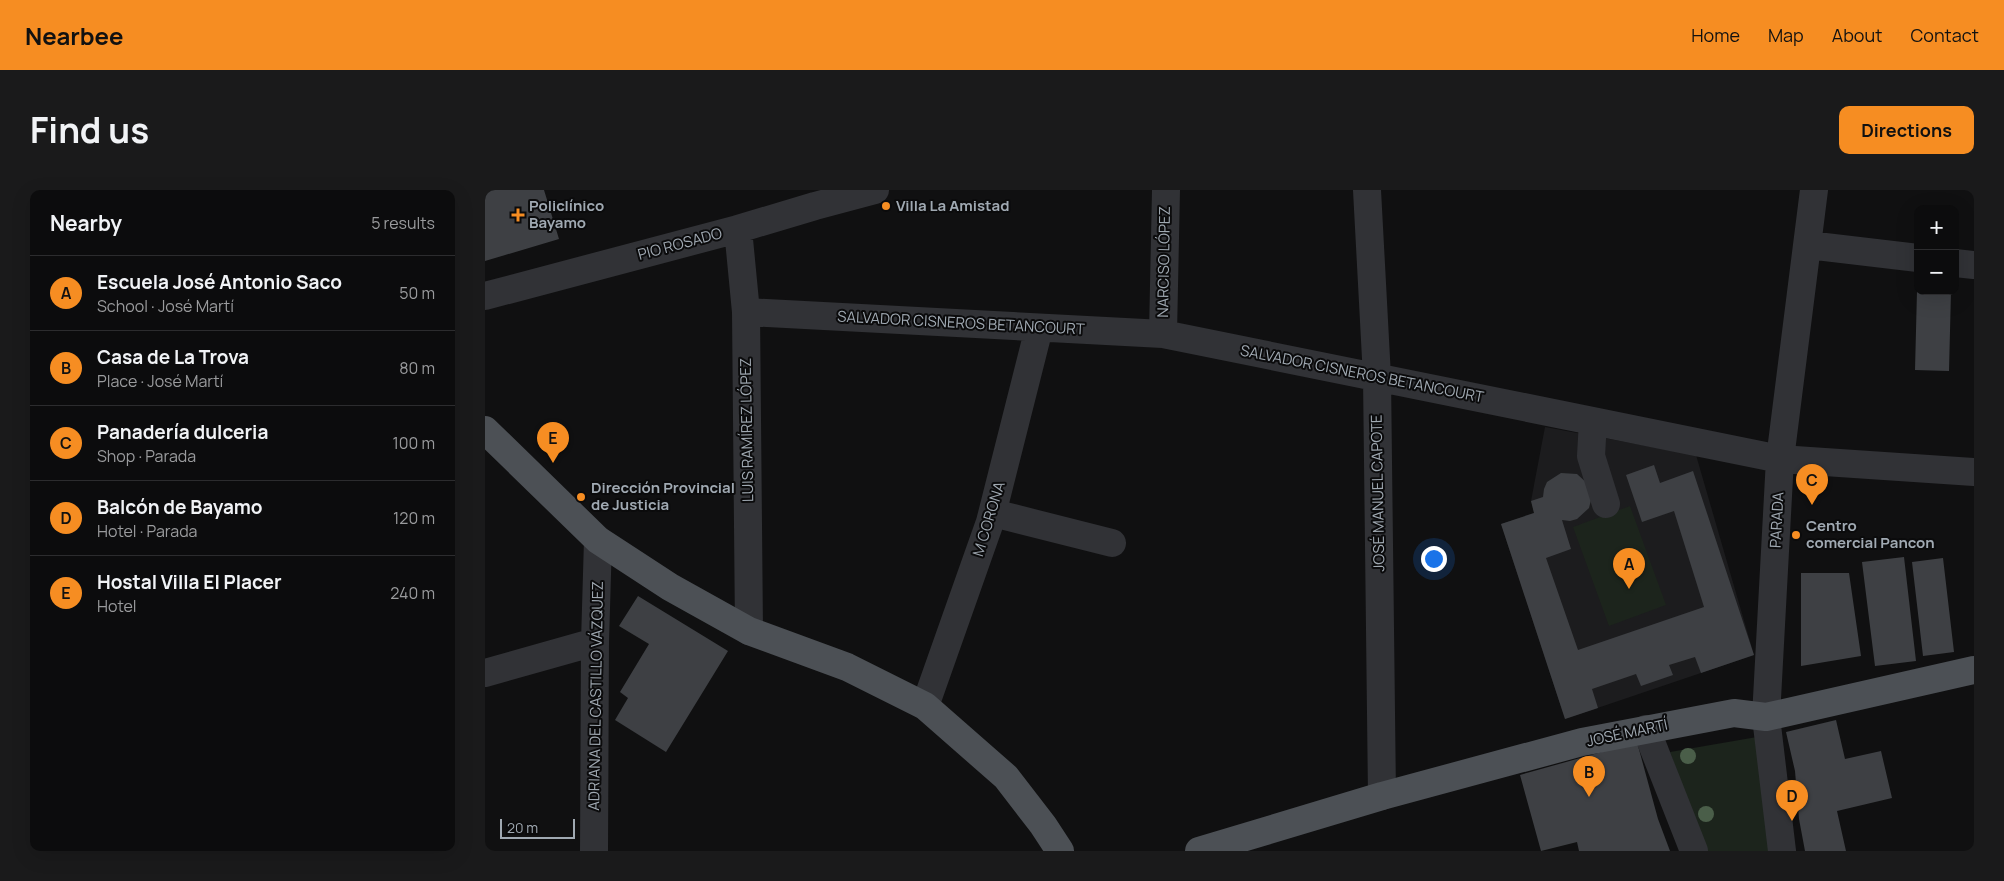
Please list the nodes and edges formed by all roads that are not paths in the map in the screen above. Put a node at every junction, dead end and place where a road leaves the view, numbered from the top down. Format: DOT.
graph roads {
  1 [pos="875,190"];
  2 [pos="1166,190"];
  3 [pos="1367,190"];
  4 [pos="1814,190"];
  5 [pos="813,198"];
  6 [pos="738,229"];
  7 [pos="1808,245"];
  8 [pos="1914,258"];
  9 [pos="1959,263"];
  10 [pos="1974,265"];
  11 [pos="485,296"];
  12 [pos="746,312"];
  13 [pos="1039,328"];
  14 [pos="1163,334"];
  15 [pos="1377,377"];
  16 [pos="1593,421"];
  17 [pos="485,430"];
  18 [pos="1780,458"];
  19 [pos="1974,472"];
  20 [pos="1607,504"];
  21 [pos="993,513"];
  22 [pos="598,540"];
  23 [pos="1112,543"];
  24 [pos="749,630"];
  25 [pos="595,642"];
  26 [pos="1974,670"];
  27 [pos="485,673"];
  28 [pos="925,706"];
  29 [pos="1766,716"];
  30 [pos="1646,728"];
  31 [pos="1383,796"];
  32 [pos="594,851"];
  33 [pos="1060,851"];
  34 [pos="1199,851"];
  35 [pos="1694,851"];
  36 [pos="1782,851"];
  1 -- 5 [label="street, PIO ROSADO"];
  2 -- 14 [label="street, NARCISO LÓPEZ"];
  3 -- 15 [label="street, JOSÉ MANUEL CAPOTE"];
  4 -- 7 [label="street, PARADA"];
  5 -- 6 [label="street, PIO ROSADO"];
  6 -- 11 [label="street, PIO ROSADO"];
  6 -- 12 [label="street, LUIS RAMÍREZ LÓPEZ"];
  7 -- 8 [label="street"];
  7 -- 18 [label="street, PARADA"];
  9 -- 10 [label="street"];
  12 -- 13 [label="street, SALVADOR CISNEROS BETANCOURT"];
  12 -- 24 [label="street, LUIS RAMÍREZ LÓPEZ"];
  13 -- 14 [label="street, SALVADOR CISNEROS BETANCOURT"];
  13 -- 21 [label="street, M CORONA"];
  14 -- 15 [label="street, SALVADOR CISNEROS BETANCOURT"];
  15 -- 16 [label="street, SALVADOR CISNEROS BETANCOURT"];
  15 -- 31 [label="street, JOSÉ MANUEL CAPOTE"];
  16 -- 18 [label="street, SALVADOR CISNEROS BETANCOURT"];
  16 -- 20 [label="street"];
  17 -- 22 [label="main road"];
  18 -- 19 [label="street, SALVADOR CISNEROS BETANCOURT"];
  18 -- 29 [label="street, PARADA"];
  21 -- 23 [label="street"];
  21 -- 28 [label="street, M CORONA"];
  22 -- 24 [label="main road"];
  22 -- 25 [label="street, ADRIANA DEL CASTILLO VÁZQUEZ"];
  24 -- 28 [label="main road"];
  25 -- 27 [label="street"];
  25 -- 32 [label="street, ADRIANA DEL CASTILLO VÁZQUEZ"];
  26 -- 29 [label="main road, JOSÉ MARTÍ"];
  28 -- 33 [label="main road"];
  29 -- 30 [label="main road, JOSÉ MARTÍ"];
  29 -- 36 [label="street, PARADA"];
  30 -- 31 [label="main road, JOSÉ MARTÍ"];
  30 -- 35 [label="street"];
  31 -- 34 [label="main road, JOSÉ MARTÍ"];
}
